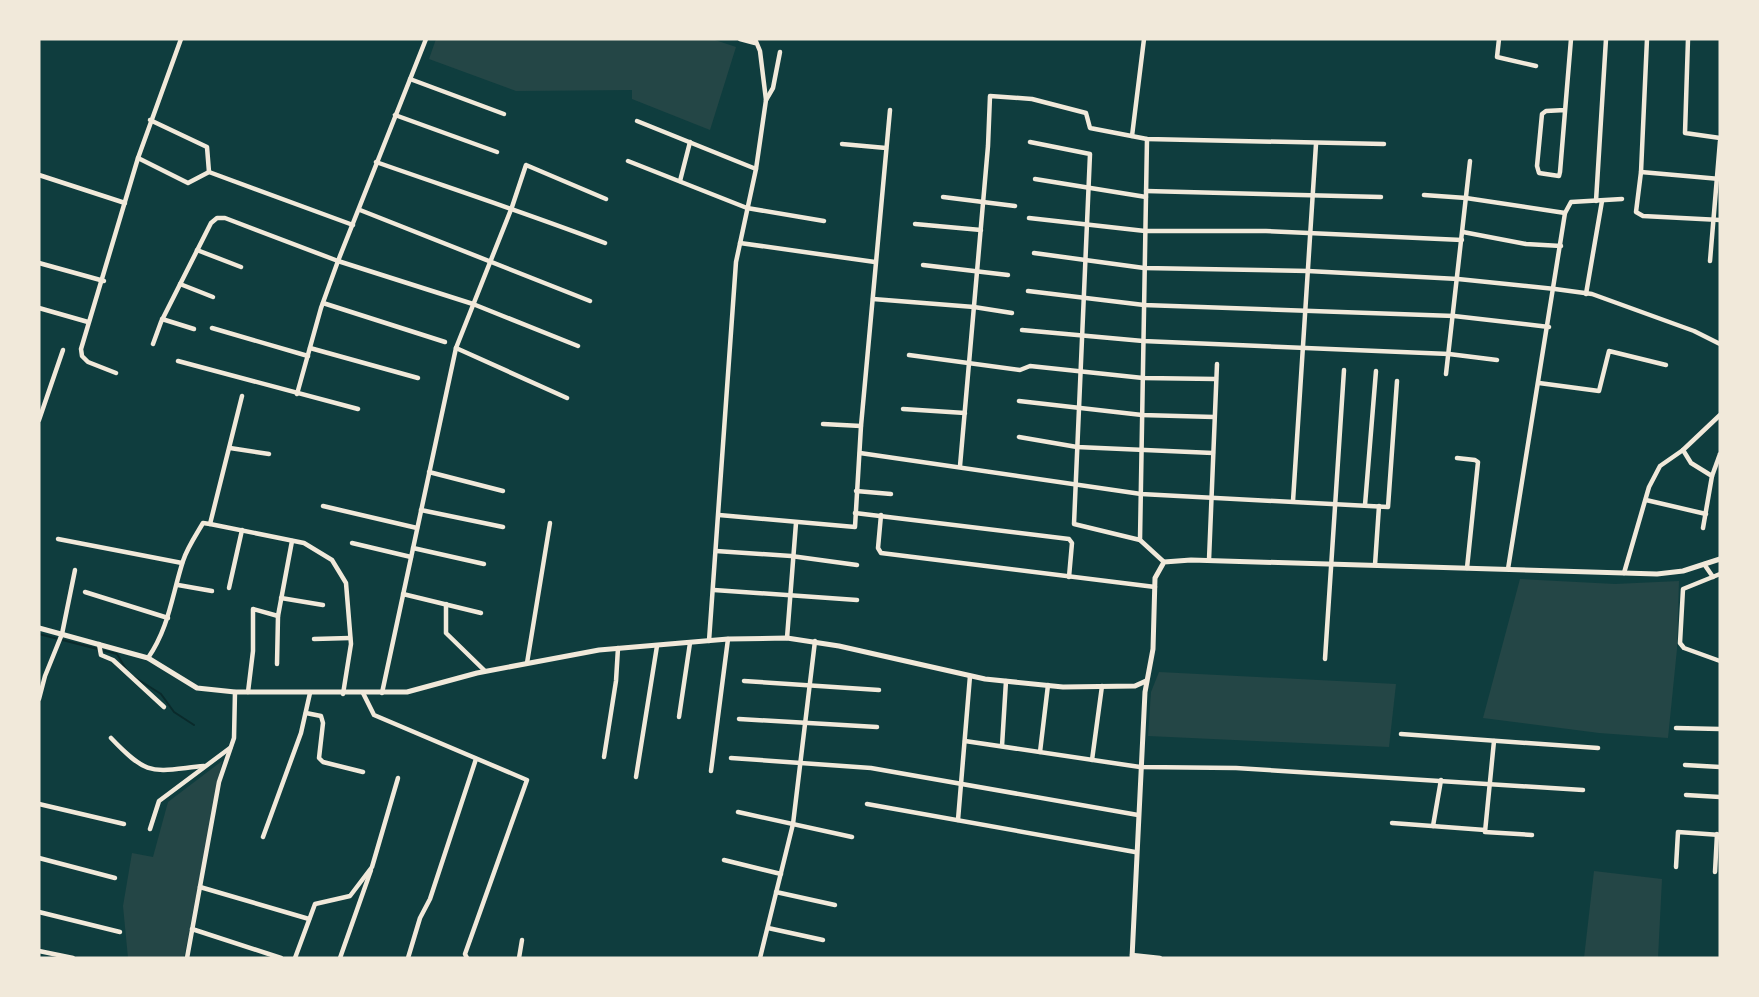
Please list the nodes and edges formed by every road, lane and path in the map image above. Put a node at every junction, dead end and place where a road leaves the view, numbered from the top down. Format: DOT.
graph roads {
  1 [pos="181,39"];
  2 [pos="426,39"];
  3 [pos="740,39"];
  4 [pos="1144,39"];
  5 [pos="1500,39"];
  6 [pos="1571,39"];
  7 [pos="1606,39"];
  8 [pos="1647,39"];
  9 [pos="1688,39"];
  10 [pos="755,41"];
  11 [pos="780,52"];
  12 [pos="1536,66"];
  13 [pos="410,79"];
  14 [pos="766,100"];
  15 [pos="890,110"];
  16 [pos="1565,110"];
  17 [pos="504,114"];
  18 [pos="395,115"];
  19 [pos="150,120"];
  20 [pos="637,121"];
  21 [pos="1132,136"];
  22 [pos="1147,139"];
  23 [pos="1720,139"];
  24 [pos="690,142"];
  25 [pos="1030,142"];
  26 [pos="842,144"];
  27 [pos="1316,144"];
  28 [pos="1384,144"];
  29 [pos="886,148"];
  30 [pos="497,152"];
  31 [pos="138,158"];
  32 [pos="628,161"];
  33 [pos="1470,161"];
  34 [pos="376,162"];
  35 [pos="756,169"];
  36 [pos="209,172"];
  37 [pos="1641,172"];
  38 [pos="39,175"];
  39 [pos="1035,179"];
  40 [pos="1718,179"];
  41 [pos="680,181"];
  42 [pos="1089,188"];
  43 [pos="1146,194"];
  44 [pos="1424,195"];
  45 [pos="1312,196"];
  46 [pos="943,197"];
  47 [pos="1381,197"];
  48 [pos="1466,198"];
  49 [pos="606,199"];
  50 [pos="1622,199"];
  51 [pos="1596,201"];
  52 [pos="1602,201"];
  53 [pos="984,202"];
  54 [pos="125,203"];
  55 [pos="1015,206"];
  56 [pos="512,207"];
  57 [pos="747,208"];
  58 [pos="360,210"];
  59 [pos="1565,213"];
  60 [pos="1029,218"];
  61 [pos="1713,219"];
  62 [pos="1720,220"];
  63 [pos="824,221"];
  64 [pos="915,224"];
  65 [pos="353,225"];
  66 [pos="1087,226"];
  67 [pos="981,231"];
  68 [pos="1145,231"];
  69 [pos="1463,232"];
  70 [pos="1310,233"];
  71 [pos="1462,240"];
  72 [pos="605,243"];
  73 [pos="740,243"];
  74 [pos="1561,246"];
  75 [pos="197,250"];
  76 [pos="1034,253"];
  77 [pos="489,260"];
  78 [pos="338,261"];
  79 [pos="1085,261"];
  80 [pos="1710,261"];
  81 [pos="875,262"];
  82 [pos="39,263"];
  83 [pos="922,266"];
  84 [pos="241,267"];
  85 [pos="1144,268"];
  86 [pos="1308,271"];
  87 [pos="977,272"];
  88 [pos="1008,275"];
  89 [pos="1458,279"];
  90 [pos="104,281"];
  91 [pos="180,284"];
  92 [pos="1555,289"];
  93 [pos="1028,291"];
  94 [pos="1586,294"];
  95 [pos="213,297"];
  96 [pos="1084,298"];
  97 [pos="873,299"];
  98 [pos="590,301"];
  99 [pos="322,303"];
  100 [pos="472,304"];
  101 [pos="1144,305"];
  102 [pos="974,307"];
  103 [pos="39,308"];
  104 [pos="1305,310"];
  105 [pos="1012,313"];
  106 [pos="1454,316"];
  107 [pos="162,319"];
  108 [pos="88,322"];
  109 [pos="1548,327"];
  110 [pos="212,328"];
  111 [pos="195,329"];
  112 [pos="1022,330"];
  113 [pos="1082,335"];
  114 [pos="1143,341"];
  115 [pos="445,342"];
  116 [pos="153,344"];
  117 [pos="1720,344"];
  118 [pos="578,346"];
  119 [pos="310,348"];
  120 [pos="456,348"];
  121 [pos="1303,348"];
  122 [pos="63,350"];
  123 [pos="1449,354"];
  124 [pos="909,355"];
  125 [pos="308,356"];
  126 [pos="1497,360"];
  127 [pos="178,361"];
  128 [pos="969,363"];
  129 [pos="1217,364"];
  130 [pos="1666,365"];
  131 [pos="1344,370"];
  132 [pos="1376,371"];
  133 [pos="1081,372"];
  134 [pos="116,373"];
  135 [pos="1446,374"];
  136 [pos="418,378"];
  137 [pos="1143,378"];
  138 [pos="1216,379"];
  139 [pos="1397,381"];
  140 [pos="1539,383"];
  141 [pos="39,392"];
  142 [pos="47,394"];
  143 [pos="297,394"];
  144 [pos="242,396"];
  145 [pos="567,398"];
  146 [pos="1019,401"];
  147 [pos="358,409"];
  148 [pos="903,409"];
  149 [pos="1079,409"];
  150 [pos="965,413"];
  151 [pos="1142,415"];
  152 [pos="1720,415"];
  153 [pos="1214,417"];
  154 [pos="39,420"];
  155 [pos="823,424"];
  156 [pos="861,426"];
  157 [pos="1019,437"];
  158 [pos="1077,447"];
  159 [pos="230,448"];
  160 [pos="1683,450"];
  161 [pos="1141,451"];
  162 [pos="860,453"];
  163 [pos="1213,453"];
  164 [pos="269,454"];
  165 [pos="1720,454"];
  166 [pos="1457,458"];
  167 [pos="960,466"];
  168 [pos="429,472"];
  169 [pos="1712,476"];
  170 [pos="1076,484"];
  171 [pos="503,491"];
  172 [pos="856,491"];
  173 [pos="891,494"];
  174 [pos="1141,494"];
  175 [pos="1211,496"];
  176 [pos="1646,500"];
  177 [pos="1293,501"];
  178 [pos="1334,504"];
  179 [pos="324,506"];
  180 [pos="1365,506"];
  181 [pos="1379,506"];
  182 [pos="421,510"];
  183 [pos="855,513"];
  184 [pos="1706,514"];
  185 [pos="719,515"];
  186 [pos="881,515"];
  187 [pos="550,523"];
  188 [pos="796,523"];
  189 [pos="210,524"];
  190 [pos="503,527"];
  191 [pos="417,528"];
  192 [pos="1703,528"];
  193 [pos="242,530"];
  194 [pos="58,539"];
  195 [pos="1140,540"];
  196 [pos="292,541"];
  197 [pos="352,543"];
  198 [pos="413,548"];
  199 [pos="716,551"];
  200 [pos="791,556"];
  201 [pos="411,557"];
  202 [pos="1720,559"];
  203 [pos="1209,560"];
  204 [pos="1164,562"];
  205 [pos="182,563"];
  206 [pos="484,564"];
  207 [pos="1331,564"];
  208 [pos="1704,564"];
  209 [pos="857,565"];
  210 [pos="1375,565"];
  211 [pos="1467,568"];
  212 [pos="1508,569"];
  213 [pos="75,570"];
  214 [pos="1624,573"];
  215 [pos="1720,574"];
  216 [pos="1069,577"];
  217 [pos="1713,577"];
  218 [pos="178,585"];
  219 [pos="1155,587"];
  220 [pos="229,588"];
  221 [pos="714,590"];
  222 [pos="212,591"];
  223 [pos="85,592"];
  224 [pos="403,594"];
  225 [pos="789,595"];
  226 [pos="281,597"];
  227 [pos="856,600"];
  228 [pos="446,604"];
  229 [pos="323,605"];
  230 [pos="481,613"];
  231 [pos="278,616"];
  232 [pos="168,618"];
  233 [pos="39,628"];
  234 [pos="62,634"];
  235 [pos="350,638"];
  236 [pos="787,638"];
  237 [pos="314,639"];
  238 [pos="728,639"];
  239 [pos="709,641"];
  240 [pos="815,641"];
  241 [pos="690,643"];
  242 [pos="99,644"];
  243 [pos="657,646"];
  244 [pos="618,648"];
  245 [pos="148,658"];
  246 [pos="1325,658"];
  247 [pos="1720,662"];
  248 [pos="527,663"];
  249 [pos="277,664"];
  250 [pos="486,671"];
  251 [pos="970,676"];
  252 [pos="744,681"];
  253 [pos="1006,681"];
  254 [pos="1146,681"];
  255 [pos="1048,685"];
  256 [pos="810,686"];
  257 [pos="1102,686"];
  258 [pos="879,690"];
  259 [pos="235,692"];
  260 [pos="248,692"];
  261 [pos="310,693"];
  262 [pos="363,693"];
  263 [pos="382,693"];
  264 [pos="343,694"];
  265 [pos="39,699"];
  266 [pos="164,707"];
  267 [pos="306,712"];
  268 [pos="679,717"];
  269 [pos="739,719"];
  270 [pos="806,723"];
  271 [pos="877,727"];
  272 [pos="1676,728"];
  273 [pos="1720,729"];
  274 [pos="1401,734"];
  275 [pos="111,738"];
  276 [pos="965,741"];
  277 [pos="1494,741"];
  278 [pos="1002,746"];
  279 [pos="230,748"];
  280 [pos="1598,748"];
  281 [pos="1040,752"];
  282 [pos="604,757"];
  283 [pos="731,758"];
  284 [pos="476,759"];
  285 [pos="1092,760"];
  286 [pos="801,762"];
  287 [pos="1685,765"];
  288 [pos="206,766"];
  289 [pos="1140,767"];
  290 [pos="1720,767"];
  291 [pos="711,771"];
  292 [pos="363,772"];
  293 [pos="636,777"];
  294 [pos="398,778"];
  295 [pos="1441,780"];
  296 [pos="962,782"];
  297 [pos="1491,783"];
  298 [pos="1582,790"];
  299 [pos="1686,795"];
  300 [pos="1720,797"];
  301 [pos="39,804"];
  302 [pos="867,804"];
  303 [pos="738,812"];
  304 [pos="1138,815"];
  305 [pos="958,820"];
  306 [pos="124,824"];
  307 [pos="793,824"];
  308 [pos="1392,824"];
  309 [pos="1433,826"];
  310 [pos="150,829"];
  311 [pos="1485,830"];
  312 [pos="1532,835"];
  313 [pos="1719,835"];
  314 [pos="263,837"];
  315 [pos="852,837"];
  316 [pos="1135,852"];
  317 [pos="39,858"];
  318 [pos="724,860"];
  319 [pos="372,867"];
  320 [pos="1676,867"];
  321 [pos="1715,872"];
  322 [pos="781,874"];
  323 [pos="115,878"];
  324 [pos="200,887"];
  325 [pos="776,892"];
  326 [pos="835,905"];
  327 [pos="39,912"];
  328 [pos="309,919"];
  329 [pos="768,928"];
  330 [pos="192,929"];
  331 [pos="120,932"];
  332 [pos="522,940"];
  333 [pos="823,940"];
  334 [pos="39,951"];
  335 [pos="1132,957"];
  336 [pos="73,958"];
  337 [pos="187,958"];
  338 [pos="281,958"];
  339 [pos="295,958"];
  340 [pos="340,958"];
  341 [pos="408,958"];
  342 [pos="467,958"];
  343 [pos="519,958"];
  344 [pos="760,958"];
  345 [pos="1160,958"];
  1 -- 19 [label="street"];
  2 -- 13 [label="street"];
  3 -- 10 [label="street"];
  4 -- 21 [label="street"];
  5 -- 12 [label="street"];
  6 -- 16 [label="street"];
  7 -- 51 [label="street"];
  8 -- 37 [label="street"];
  9 -- 23 [label="street"];
  10 -- 14 [label="street"];
  11 -- 14 [label="street"];
  13 -- 17 [label="street"];
  13 -- 18 [label="street"];
  14 -- 35 [label="street"];
  15 -- 29 [label="street"];
  16 -- 16 [label="street"];
  18 -- 30 [label="street"];
  18 -- 34 [label="street"];
  19 -- 31 [label="street"];
  19 -- 36 [label="street"];
  20 -- 24 [label="street"];
  21 -- 22 [label="street"];
  21 -- 53 [label="street"];
  22 -- 27 [label="street"];
  22 -- 43 [label="street"];
  23 -- 40 [label="street"];
  24 -- 35 [label="street"];
  24 -- 41 [label="street"];
  25 -- 42 [label="street"];
  26 -- 29 [label="street"];
  27 -- 28 [label="street"];
  27 -- 45 [label="street"];
  29 -- 81 [label="street"];
  31 -- 36 [label="street"];
  31 -- 54 [label="street"];
  32 -- 41 [label="street"];
  33 -- 48 [label="street"];
  34 -- 56 [label="street"];
  34 -- 58 [label="street"];
  35 -- 57 [label="street"];
  36 -- 65 [label="street"];
  37 -- 40 [label="street"];
  37 -- 61 [label="street"];
  38 -- 54 [label="street"];
  39 -- 42 [label="street"];
  40 -- 61 [label="street"];
  41 -- 57 [label="street"];
  42 -- 43 [label="street"];
  42 -- 66 [label="street"];
  43 -- 45 [label="street"];
  43 -- 68 [label="street"];
  44 -- 48 [label="street"];
  45 -- 47 [label="street"];
  45 -- 70 [label="street"];
  46 -- 53 [label="street"];
  48 -- 59 [label="street"];
  48 -- 69 [label="street"];
  49 -- 56 [label="street"];
  50 -- 52 [label="street"];
  51 -- 52 [label="street"];
  51 -- 59 [label="street"];
  52 -- 94 [label="street"];
  53 -- 55 [label="street"];
  53 -- 67 [label="street"];
  54 -- 90 [label="street"];
  56 -- 72 [label="street"];
  56 -- 77 [label="street"];
  57 -- 63 [label="street"];
  57 -- 73 [label="street"];
  58 -- 65 [label="street"];
  58 -- 77 [label="street"];
  59 -- 74 [label="street"];
  60 -- 66 [label="street"];
  61 -- 62 [label="street"];
  61 -- 80 [label="street"];
  64 -- 67 [label="street"];
  65 -- 78 [label="street"];
  66 -- 68 [label="street"];
  66 -- 79 [label="street"];
  67 -- 87 [label="street"];
  68 -- 70 [label="street"];
  68 -- 85 [label="street"];
  69 -- 71 [label="street"];
  69 -- 74 [label="street"];
  70 -- 71 [label="street"];
  70 -- 86 [label="street"];
  71 -- 89 [label="street"];
  73 -- 81 [label="street"];
  73 -- 185 [label="street"];
  74 -- 92 [label="street"];
  75 -- 78 [label="street"];
  75 -- 84 [label="street"];
  75 -- 91 [label="street"];
  76 -- 79 [label="street"];
  77 -- 98 [label="street"];
  77 -- 100 [label="street"];
  78 -- 99 [label="street"];
  78 -- 100 [label="street"];
  79 -- 85 [label="street"];
  79 -- 96 [label="street"];
  81 -- 97 [label="street"];
  82 -- 90 [label="street"];
  83 -- 87 [label="street"];
  85 -- 86 [label="street"];
  85 -- 101 [label="street"];
  86 -- 89 [label="street"];
  86 -- 104 [label="street"];
  87 -- 88 [label="street"];
  87 -- 102 [label="street"];
  89 -- 92 [label="street"];
  89 -- 106 [label="street"];
  90 -- 108 [label="street"];
  91 -- 95 [label="street"];
  91 -- 107 [label="street"];
  92 -- 94 [label="street"];
  92 -- 109 [label="street"];
  93 -- 96 [label="street"];
  94 -- 117 [label="street"];
  96 -- 101 [label="street"];
  96 -- 113 [label="street"];
  97 -- 102 [label="street"];
  97 -- 156 [label="street"];
  99 -- 115 [label="street"];
  99 -- 119 [label="street"];
  100 -- 118 [label="street"];
  100 -- 120 [label="street"];
  101 -- 104 [label="street"];
  101 -- 114 [label="street"];
  102 -- 105 [label="street"];
  102 -- 128 [label="street"];
  103 -- 108 [label="street"];
  104 -- 106 [label="street"];
  104 -- 121 [label="street"];
  106 -- 109 [label="street"];
  106 -- 123 [label="street"];
  107 -- 111 [label="street"];
  107 -- 116 [label="street"];
  108 -- 134 [label="street"];
  109 -- 140 [label="street"];
  110 -- 125 [label="street"];
  112 -- 113 [label="street"];
  113 -- 114 [label="street"];
  113 -- 133 [label="street"];
  114 -- 121 [label="street"];
  114 -- 137 [label="street"];
  119 -- 125 [label="street"];
  119 -- 136 [label="street"];
  120 -- 145 [label="street"];
  120 -- 168 [label="street"];
  121 -- 123 [label="street"];
  121 -- 177 [label="street"];
  122 -- 142 [label="street"];
  123 -- 126 [label="street"];
  123 -- 135 [label="street"];
  124 -- 128 [label="street"];
  125 -- 143 [label="street"];
  127 -- 143 [label="street"];
  128 -- 133 [label="street"];
  128 -- 150 [label="street"];
  129 -- 138 [label="street"];
  130 -- 140 [label="street"];
  131 -- 178 [label="street"];
  132 -- 180 [label="street"];
  133 -- 137 [label="street"];
  133 -- 149 [label="street"];
  137 -- 138 [label="street"];
  137 -- 151 [label="street"];
  138 -- 153 [label="street"];
  139 -- 181 [label="street"];
  140 -- 212 [label="street"];
  141 -- 142 [label="street"];
  142 -- 154 [label="street"];
  143 -- 147 [label="street"];
  144 -- 159 [label="street"];
  146 -- 149 [label="street"];
  148 -- 150 [label="street"];
  149 -- 151 [label="street"];
  149 -- 158 [label="street"];
  150 -- 167 [label="street"];
  151 -- 153 [label="street"];
  151 -- 161 [label="street"];
  152 -- 160 [label="street"];
  153 -- 163 [label="street"];
  155 -- 156 [label="street"];
  156 -- 162 [label="street"];
  157 -- 158 [label="street"];
  158 -- 161 [label="street"];
  158 -- 170 [label="street"];
  159 -- 164 [label="street"];
  159 -- 189 [label="street"];
  160 -- 169 [label="street"];
  160 -- 176 [label="street"];
  161 -- 163 [label="street"];
  161 -- 174 [label="street"];
  162 -- 167 [label="street"];
  162 -- 172 [label="street"];
  163 -- 175 [label="street"];
  165 -- 169 [label="street"];
  166 -- 211 [label="street"];
  167 -- 170 [label="street"];
  168 -- 171 [label="street"];
  168 -- 182 [label="street"];
  169 -- 184 [label="street"];
  170 -- 174 [label="street"];
  170 -- 195 [label="street"];
  172 -- 173 [label="street"];
  172 -- 183 [label="street"];
  174 -- 175 [label="street"];
  174 -- 195 [label="street"];
  175 -- 177 [label="street"];
  175 -- 203 [label="street"];
  176 -- 184 [label="street"];
  176 -- 214 [label="street"];
  177 -- 178 [label="street"];
  178 -- 180 [label="street"];
  178 -- 207 [label="street"];
  179 -- 191 [label="street"];
  180 -- 181 [label="street"];
  181 -- 210 [label="street"];
  182 -- 190 [label="street"];
  182 -- 191 [label="street"];
  183 -- 186 [label="street"];
  183 -- 188 [label="street"];
  184 -- 192 [label="street"];
  185 -- 188 [label="street"];
  185 -- 199 [label="street"];
  186 -- 216 [label="street"];
  186 -- 216 [label="street"];
  187 -- 248 [label="street"];
  188 -- 200 [label="street"];
  189 -- 193 [label="street"];
  189 -- 205 [label="street"];
  191 -- 198 [label="street"];
  193 -- 196 [label="street"];
  193 -- 220 [label="street"];
  194 -- 205 [label="street"];
  195 -- 204 [label="street"];
  196 -- 226 [label="street"];
  196 -- 235 [label="street"];
  197 -- 201 [label="street"];
  198 -- 201 [label="street"];
  198 -- 206 [label="street"];
  199 -- 200 [label="street"];
  199 -- 221 [label="street"];
  200 -- 209 [label="street"];
  200 -- 225 [label="street"];
  201 -- 224 [label="street"];
  202 -- 208 [label="street"];
  203 -- 204 [label="street"];
  203 -- 207 [label="street"];
  204 -- 219 [label="street"];
  205 -- 218 [label="street"];
  207 -- 210 [label="street"];
  207 -- 246 [label="street"];
  208 -- 214 [label="street"];
  208 -- 217 [label="street"];
  210 -- 211 [label="street"];
  211 -- 212 [label="street"];
  212 -- 214 [label="street"];
  213 -- 234 [label="street"];
  215 -- 217 [label="street"];
  216 -- 219 [label="street"];
  217 -- 247 [label="street"];
  218 -- 222 [label="street"];
  218 -- 232 [label="street"];
  219 -- 254 [label="street"];
  221 -- 225 [label="street"];
  221 -- 239 [label="street"];
  223 -- 232 [label="street"];
  224 -- 228 [label="street"];
  224 -- 263 [label="street"];
  225 -- 227 [label="street"];
  225 -- 236 [label="street"];
  226 -- 229 [label="street"];
  226 -- 231 [label="street"];
  228 -- 230 [label="street"];
  228 -- 250 [label="street"];
  231 -- 249 [label="street"];
  231 -- 260 [label="street"];
  232 -- 245 [label="street"];
  233 -- 234 [label="street"];
  234 -- 242 [label="street"];
  234 -- 265 [label="street"];
  235 -- 237 [label="street"];
  235 -- 264 [label="street"];
  236 -- 238 [label="street"];
  236 -- 240 [label="street"];
  238 -- 239 [label="street"];
  238 -- 291 [label="street"];
  239 -- 241 [label="street"];
  240 -- 251 [label="street"];
  240 -- 256 [label="street"];
  241 -- 243 [label="street"];
  241 -- 268 [label="street"];
  242 -- 245 [label="street"];
  242 -- 266 [label="street"];
  243 -- 244 [label="street"];
  243 -- 293 [label="street"];
  244 -- 248 [label="street"];
  244 -- 282 [label="street"];
  245 -- 259 [label="street"];
  248 -- 250 [label="street"];
  250 -- 263 [label="street"];
  251 -- 253 [label="street"];
  251 -- 276 [label="street"];
  252 -- 256 [label="street"];
  253 -- 255 [label="street"];
  253 -- 278 [label="street"];
  254 -- 257 [label="street"];
  254 -- 289 [label="street"];
  255 -- 257 [label="street"];
  255 -- 281 [label="street"];
  256 -- 258 [label="street"];
  256 -- 270 [label="street"];
  257 -- 285 [label="street"];
  259 -- 260 [label="street"];
  259 -- 279 [label="street"];
  260 -- 261 [label="street"];
  261 -- 264 [label="street"];
  261 -- 267 [label="street"];
  262 -- 263 [label="street"];
  262 -- 264 [label="street"];
  262 -- 284 [label="street"];
  267 -- 292 [label="street"];
  267 -- 314 [label="street"];
  269 -- 270 [label="street"];
  270 -- 271 [label="street"];
  270 -- 286 [label="street"];
  272 -- 273 [label="street"];
  274 -- 277 [label="street"];
  275 -- 288 [label="street"];
  276 -- 278 [label="street"];
  276 -- 296 [label="street"];
  277 -- 280 [label="street"];
  277 -- 297 [label="street"];
  278 -- 281 [label="street"];
  279 -- 288 [label="street"];
  279 -- 324 [label="street"];
  281 -- 285 [label="street"];
  283 -- 286 [label="street"];
  284 -- 341 [label="street"];
  284 -- 342 [label="street"];
  285 -- 289 [label="street"];
  286 -- 296 [label="street"];
  286 -- 307 [label="street"];
  287 -- 290 [label="street"];
  288 -- 310 [label="street"];
  289 -- 295 [label="street"];
  289 -- 304 [label="street"];
  294 -- 319 [label="street"];
  295 -- 297 [label="street"];
  295 -- 309 [label="street"];
  296 -- 304 [label="street"];
  296 -- 305 [label="street"];
  297 -- 298 [label="street"];
  297 -- 311 [label="street"];
  299 -- 300 [label="street"];
  301 -- 306 [label="street"];
  302 -- 305 [label="street"];
  303 -- 307 [label="street"];
  304 -- 316 [label="street"];
  305 -- 316 [label="street"];
  307 -- 315 [label="street"];
  307 -- 322 [label="street"];
  308 -- 309 [label="street"];
  309 -- 311 [label="street"];
  311 -- 312 [label="street"];
  313 -- 320 [label="street"];
  313 -- 321 [label="street"];
  316 -- 335 [label="street"];
  317 -- 323 [label="street"];
  318 -- 322 [label="street"];
  319 -- 328 [label="street"];
  319 -- 340 [label="street"];
  322 -- 325 [label="street"];
  324 -- 328 [label="street"];
  324 -- 330 [label="street"];
  325 -- 326 [label="street"];
  325 -- 329 [label="street"];
  327 -- 331 [label="street"];
  328 -- 339 [label="street"];
  329 -- 333 [label="street"];
  329 -- 344 [label="street"];
  330 -- 337 [label="street"];
  330 -- 338 [label="street"];
  332 -- 343 [label="street"];
  334 -- 336 [label="street"];
  335 -- 345 [label="street"];
}
